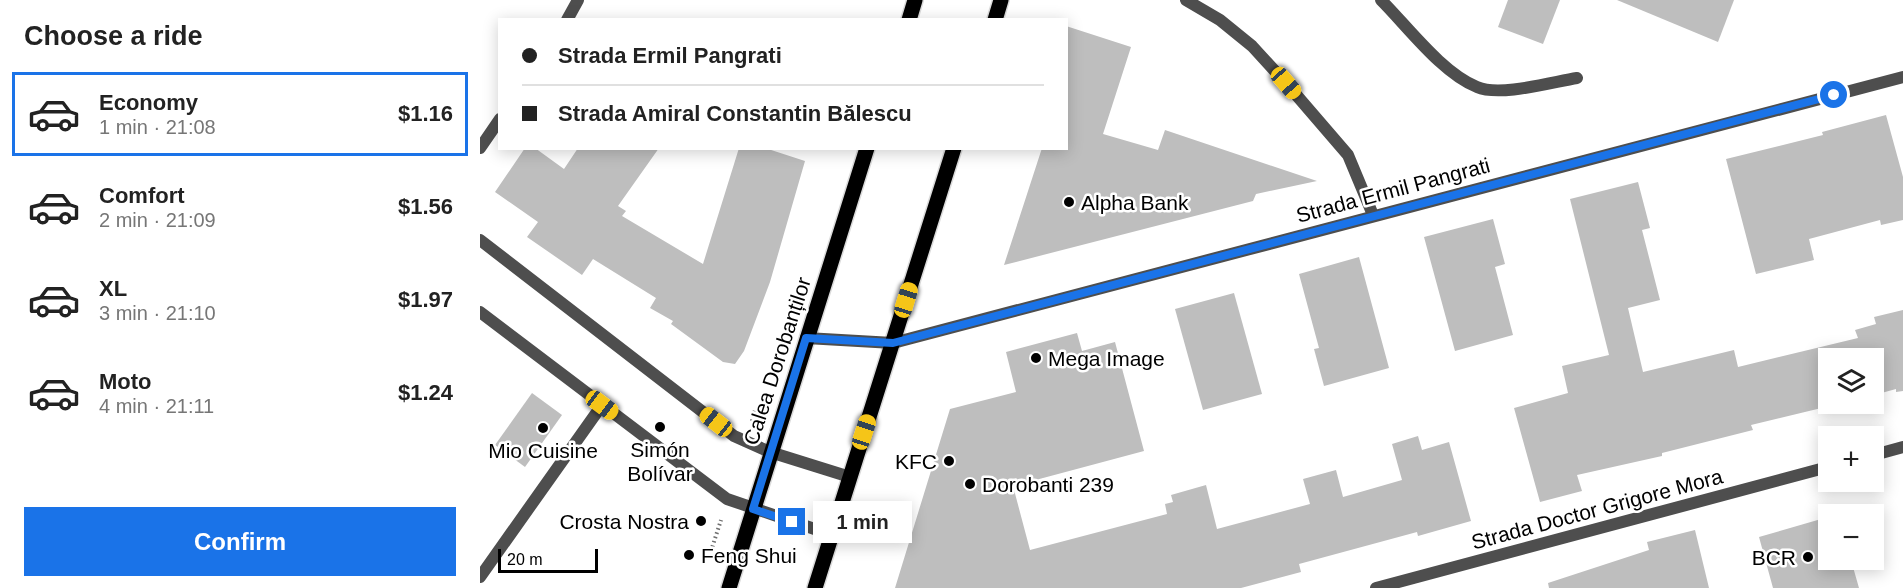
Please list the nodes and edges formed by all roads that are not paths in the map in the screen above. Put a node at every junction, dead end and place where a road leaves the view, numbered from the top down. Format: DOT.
graph roads {
  1 [pos="578,0"];
  2 [pos="915,0"];
  3 [pos="1001,0"];
  4 [pos="1186,0"];
  5 [pos="1381,0"];
  6 [pos="568,18"];
  7 [pos="910,18"];
  8 [pos="996,18"];
  9 [pos="1903,77"];
  10 [pos="1577,78"];
  11 [pos="498,122"];
  12 [pos="480,148"];
  13 [pos="866,150"];
  14 [pos="953,150"];
  15 [pos="1373,215"];
  16 [pos="480,240"];
  17 [pos="480,312"];
  18 [pos="806,338"];
  19 [pos="893,343"];
  20 [pos="602,405"];
  21 [pos="1903,447"];
  22 [pos="770,452"];
  23 [pos="1884,452"];
  24 [pos="1818,470"];
  25 [pos="850,477"];
  26 [pos="753,509"];
  27 [pos="832,535"];
  28 [pos="480,577"];
  29 [pos="729,588"];
  30 [pos="815,588"];
  31 [pos="1376,588"];
  1 -- 6 [label="street"];
  2 -- 7 [label="main road"];
  3 -- 8 [label="main road"];
  4 -- 15 [label="street"];
  5 -- 10 [label="street"];
  9 -- 15 [label="street, Strada Ermil Pangrati"];
  11 -- 12 [label="street"];
  13 -- 18 [label="main road, Calea Dorobanților"];
  14 -- 19 [label="main road"];
  15 -- 19 [label="street, Strada Ermil Pangrati"];
  16 -- 22 [label="street"];
  17 -- 20 [label="street"];
  18 -- 19 [label="street, Strada Ermil Pangrati"];
  18 -- 22 [label="main road, Calea Dorobanților"];
  19 -- 25 [label="main road"];
  20 -- 26 [label="street"];
  20 -- 28 [label="street"];
  21 -- 23 [label="street"];
  22 -- 25 [label="street"];
  22 -- 26 [label="main road, Calea Dorobanților"];
  24 -- 31 [label="street, Strada Doctor Grigore Mora"];
  25 -- 27 [label="main road"];
  26 -- 27 [label="street"];
  26 -- 29 [label="main road, Calea Dorobanților"];
  27 -- 30 [label="main road"];
}
